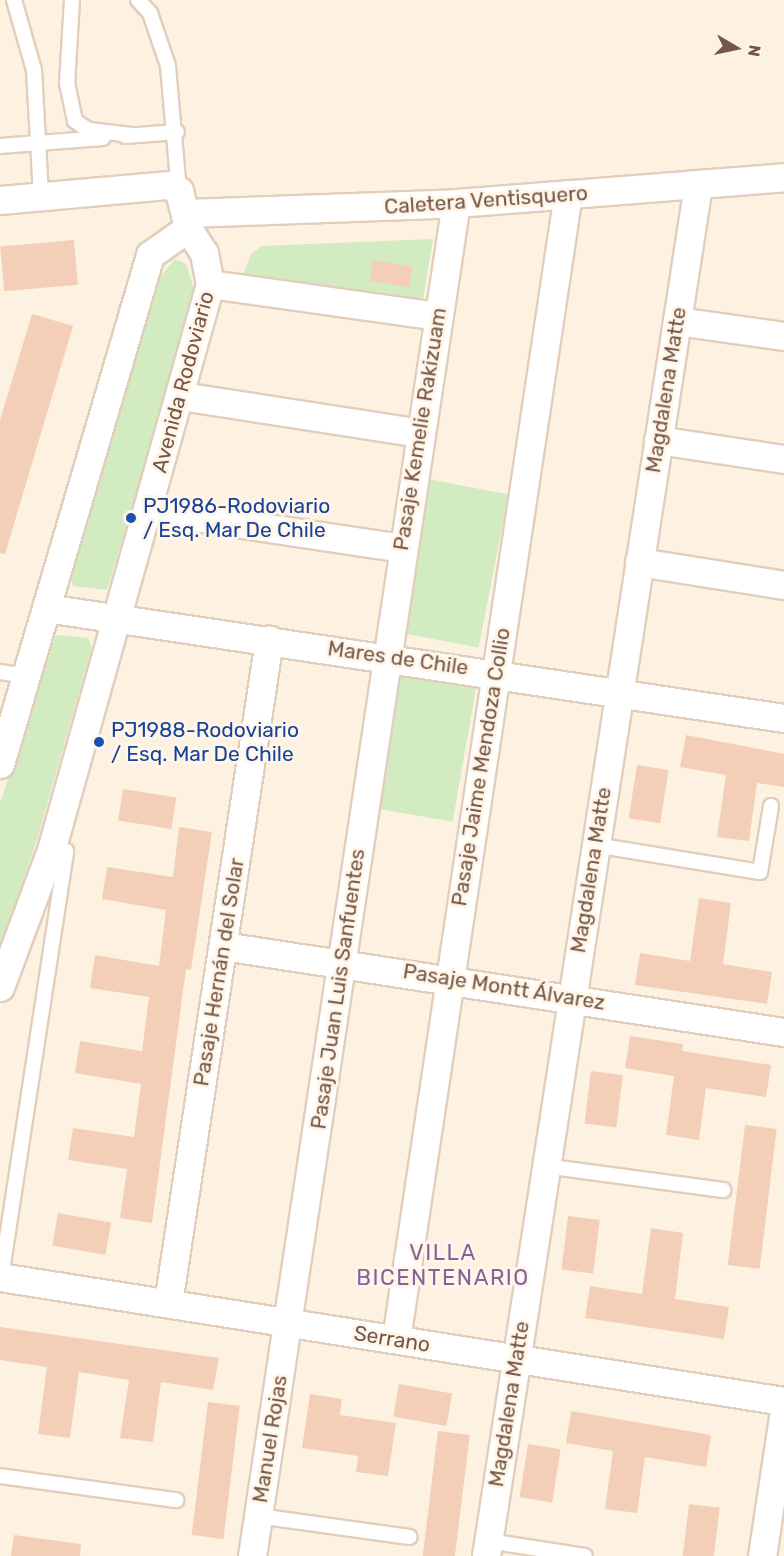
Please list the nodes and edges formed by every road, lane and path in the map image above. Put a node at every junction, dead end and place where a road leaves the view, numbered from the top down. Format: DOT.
graph roads {
  1 [pos="14,0"];
  2 [pos="72,0"];
  3 [pos="138,0"];
  4 [pos="177,132"];
  5 [pos="132,135"];
  6 [pos="38,142"];
  7 [pos="0,146"];
  8 [pos="784,177"];
  9 [pos="698,185"];
  10 [pos="568,194"];
  11 [pos="41,197"];
  12 [pos="0,200"];
  13 [pos="456,203"];
  14 [pos="185,210"];
  15 [pos="210,284"];
  16 [pos="437,316"];
  17 [pos="677,321"];
  18 [pos="784,336"];
  19 [pos="181,396"];
  20 [pos="419,433"];
  21 [pos="658,440"];
  22 [pos="784,459"];
  23 [pos="148,510"];
  24 [pos="402,548"];
  25 [pos="639,562"];
  26 [pos="784,585"];
  27 [pos="46,608"];
  28 [pos="118,618"];
  29 [pos="269,640"];
  30 [pos="387,655"];
  31 [pos="0,672"];
  32 [pos="495,672"];
  33 [pos="26,676"];
  34 [pos="619,693"];
  35 [pos="784,718"];
  36 [pos="0,764"];
  37 [pos="771,806"];
  38 [pos="595,845"];
  39 [pos="51,847"];
  40 [pos="223,946"];
  41 [pos="341,963"];
  42 [pos="449,978"];
  43 [pos="0,987"];
  44 [pos="572,997"];
  45 [pos="784,1032"];
  46 [pos="545,1166"];
  47 [pos="723,1190"];
  48 [pos="0,1277"];
  49 [pos="168,1303"];
  50 [pos="289,1323"];
  51 [pos="396,1339"];
  52 [pos="516,1358"];
  53 [pos="784,1401"];
  54 [pos="784,1410"];
  55 [pos="0,1476"];
  56 [pos="176,1500"];
  57 [pos="258,1516"];
  58 [pos="410,1537"];
  59 [pos="487,1549"];
  60 [pos="252,1556"];
  61 [pos="585,1556"];
  62 [pos="762,1556"];
  1 -- 6 [label="lane"];
  2 -- 5 [label="lane"];
  3 -- 4 [label="lane"];
  4 -- 5 [label="lane"];
  4 -- 14 [label="lane"];
  5 -- 6 [label="lane"];
  6 -- 7 [label="lane"];
  6 -- 11 [label="lane"];
  8 -- 9 [label="street, Caletera Ventisquero"];
  9 -- 10 [label="street, Caletera Ventisquero"];
  9 -- 17 [label="street, Magdalena Matte"];
  10 -- 13 [label="street, Caletera Ventisquero"];
  10 -- 32 [label="street, Pasaje Jaime Mendoza Collio"];
  11 -- 12 [label="street, Caletera Ventisquero"];
  11 -- 14 [label="street, Caletera Ventisquero"];
  13 -- 14 [label="street, Caletera Ventisquero"];
  13 -- 16 [label="street, Pasaje Kemelie Rakizuam"];
  14 -- 15 [label="street, Avenida Rodoviario"];
  14 -- 27 [label="street"];
  15 -- 16 [label="street"];
  15 -- 19 [label="street, Avenida Rodoviario"];
  16 -- 20 [label="street, Pasaje Kemelie Rakizuam"];
  17 -- 18 [label="street"];
  17 -- 21 [label="street, Magdalena Matte"];
  19 -- 20 [label="street"];
  19 -- 23 [label="street, Avenida Rodoviario"];
  20 -- 24 [label="street, Pasaje Kemelie Rakizuam"];
  21 -- 22 [label="street"];
  21 -- 25 [label="street, Magdalena Matte"];
  23 -- 24 [label="street"];
  23 -- 28 [label="street, Avenida Rodoviario"];
  24 -- 30 [label="street, Pasaje Kemelie Rakizuam"];
  25 -- 26 [label="street"];
  25 -- 34 [label="street, Magdalena Matte"];
  27 -- 28 [label="street, Mares de Chile"];
  27 -- 33 [label="street"];
  28 -- 29 [label="street, Mares de Chile"];
  28 -- 39 [label="street, Avenida Rodoviario"];
  29 -- 30 [label="street, Mares de Chile"];
  29 -- 40 [label="street, Pasaje Hernán del Solar"];
  30 -- 32 [label="street, Mares de Chile"];
  30 -- 41 [label="street, Pasaje Juan Luis Sanfuentes"];
  31 -- 33 [label="lane"];
  32 -- 34 [label="street, Mares de Chile"];
  32 -- 42 [label="street, Pasaje Jaime Mendoza Collio"];
  33 -- 36 [label="street"];
  34 -- 35 [label="street, Mares de Chile"];
  34 -- 38 [label="street, Magdalena Matte"];
  37 -- 38 [label="lane"];
  38 -- 44 [label="street, Magdalena Matte"];
  39 -- 43 [label="street, Avenida Rodoviario"];
  39 -- 48 [label="lane"];
  40 -- 41 [label="street, Pasaje Montt Álvarez"];
  40 -- 49 [label="street, Pasaje Hernán del Solar"];
  41 -- 42 [label="street, Pasaje Montt Álvarez"];
  41 -- 50 [label="street, Pasaje Juan Luis Sanfuentes"];
  42 -- 44 [label="street, Pasaje Montt Álvarez"];
  42 -- 51 [label="street, Pasaje Jaime Mendoza Collio"];
  44 -- 45 [label="street, Pasaje Montt Álvarez"];
  44 -- 46 [label="street, Magdalena Matte"];
  46 -- 47 [label="lane"];
  46 -- 52 [label="street, Magdalena Matte"];
  48 -- 49 [label="street, Serrano"];
  49 -- 50 [label="street, Serrano"];
  50 -- 51 [label="street, Serrano"];
  50 -- 57 [label="street, Manuel Rojas"];
  51 -- 52 [label="street, Serrano"];
  52 -- 53 [label="street, Serrano"];
  52 -- 59 [label="street, Magdalena Matte"];
  54 -- 62 [label="street"];
  55 -- 56 [label="lane"];
  57 -- 58 [label="lane"];
  57 -- 60 [label="street, Manuel Rojas"];
  59 -- 61 [label="lane"];
}
